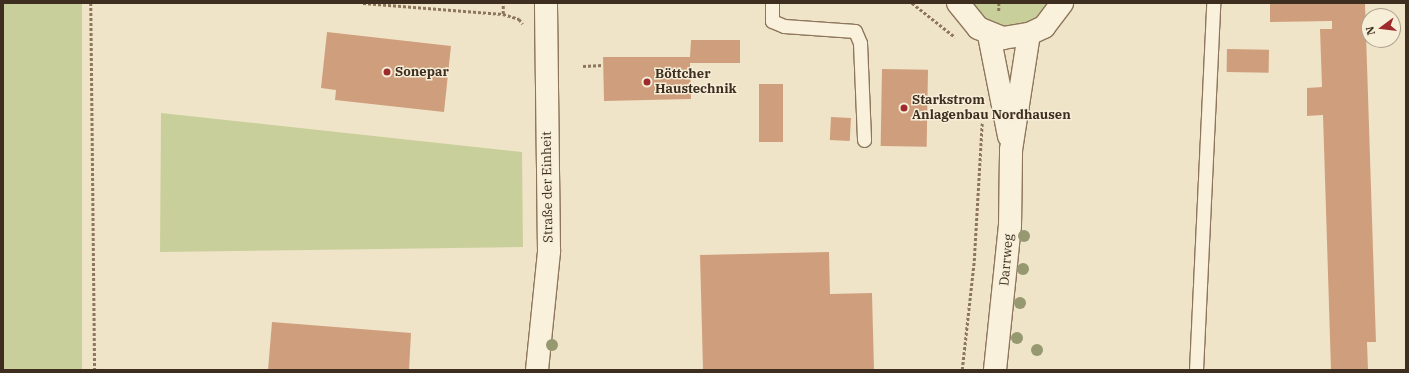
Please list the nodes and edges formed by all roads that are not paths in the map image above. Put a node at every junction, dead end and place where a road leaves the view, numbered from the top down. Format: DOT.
graph roads {
  1 [pos="546,3"];
  2 [pos="772,3"];
  3 [pos="958,3"];
  4 [pos="1062,3"];
  5 [pos="1213,3"];
  6 [pos="1029,34"];
  7 [pos="989,35"];
  8 [pos="864,140"];
  9 [pos="1011,150"];
  10 [pos="537,370"];
  11 [pos="995,370"];
  12 [pos="1196,370"];
  1 -- 10 [label="street, Straße der Einheit"];
  2 -- 8 [label="lane"];
  3 -- 7 [label="street"];
  4 -- 6 [label="street"];
  5 -- 12 [label="lane"];
  6 -- 7 [label="street"];
  6 -- 9 [label="street, Darrweg"];
  7 -- 9 [label="street, Darrweg"];
  9 -- 11 [label="street, Darrweg"];
}
